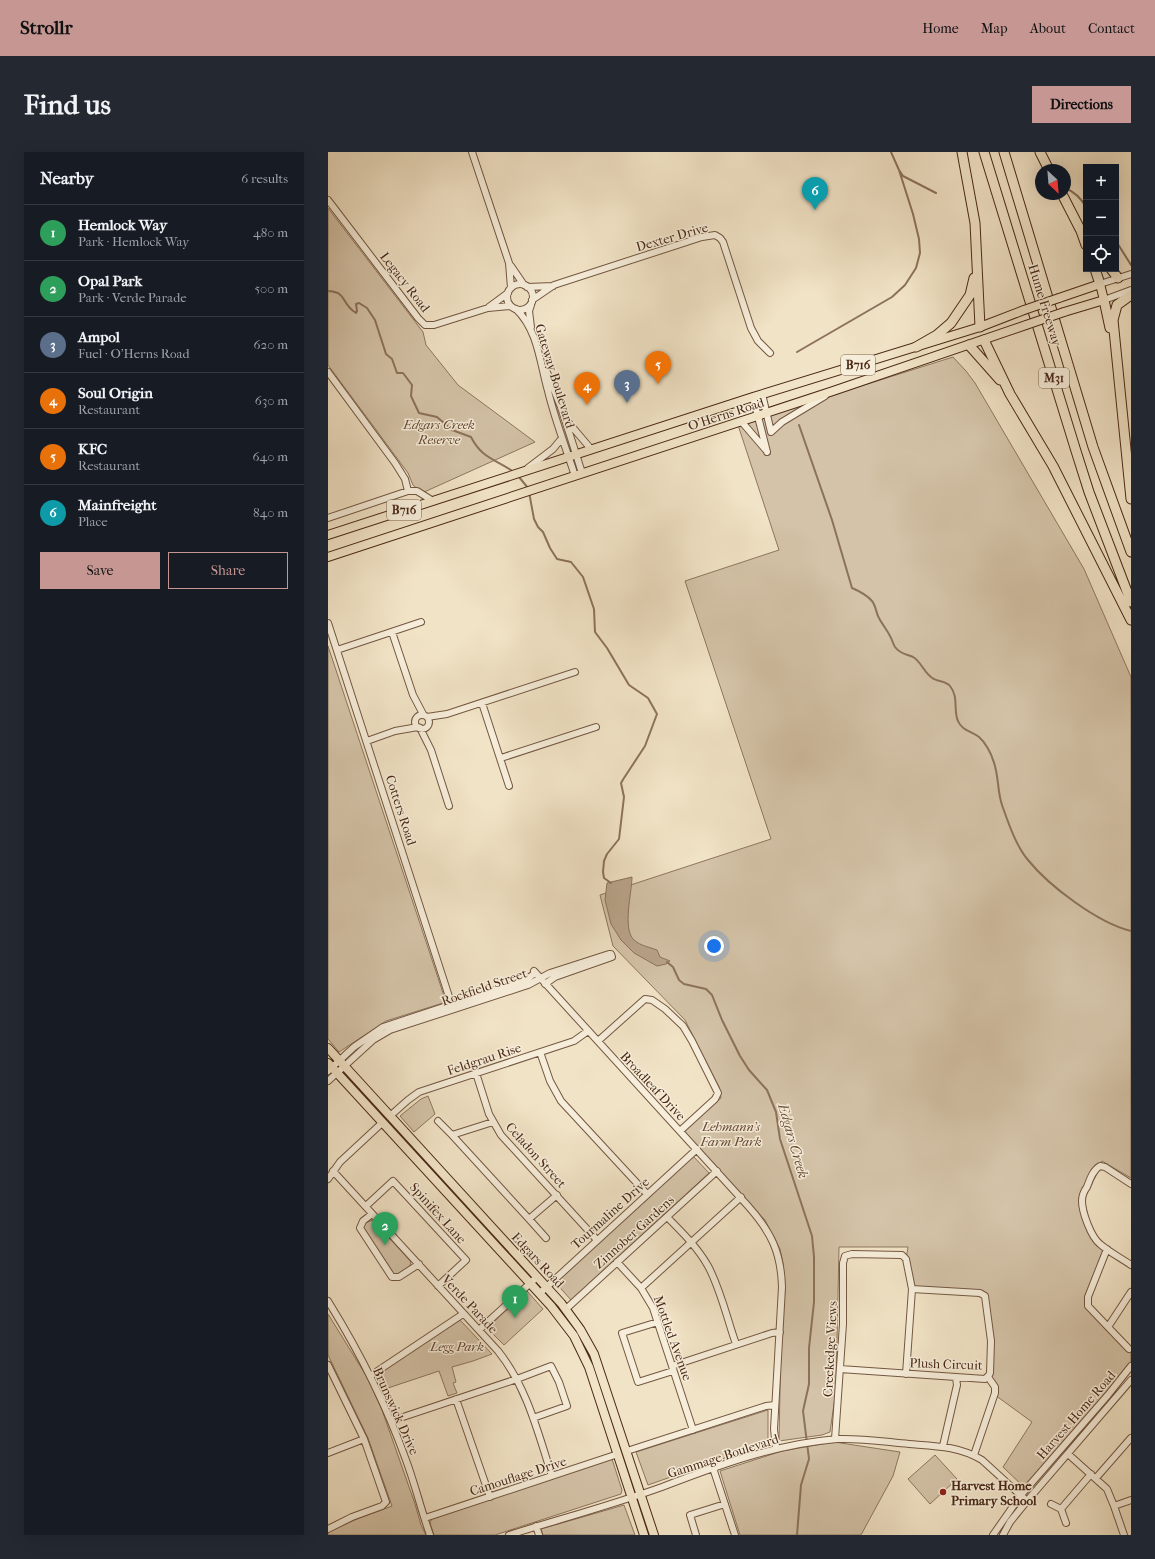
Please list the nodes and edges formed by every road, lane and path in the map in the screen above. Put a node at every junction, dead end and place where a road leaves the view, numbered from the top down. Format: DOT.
graph roads {
  1 [pos="472,152"];
  2 [pos="962,152"];
  3 [pos="984,152"];
  4 [pos="1004,152"];
  5 [pos="1040,152"];
  6 [pos="1046,164"];
  7 [pos="328,200"];
  8 [pos="1065,200"];
  9 [pos="1083,234"];
  10 [pos="509,263"];
  11 [pos="976,263"];
  12 [pos="1096,272"];
  13 [pos="1113,272"];
  14 [pos="1131,274"];
  15 [pos="1118,278"];
  16 [pos="1100,284"];
  17 [pos="554,285"];
  18 [pos="526,286"];
  19 [pos="1131,290"];
  20 [pos="509,291"];
  21 [pos="1131,295"];
  22 [pos="1104,300"];
  23 [pos="532,301"];
  24 [pos="488,308"];
  25 [pos="513,308"];
  26 [pos="980,327"];
  27 [pos="531,328"];
  28 [pos="984,340"];
  29 [pos="969,346"];
  30 [pos="916,347"];
  31 [pos="770,353"];
  32 [pos="1116,355"];
  33 [pos="541,360"];
  34 [pos="328,372"];
  35 [pos="833,391"];
  36 [pos="762,394"];
  37 [pos="1010,394"];
  38 [pos="753,397"];
  39 [pos="767,413"];
  40 [pos="758,416"];
  41 [pos="564,418"];
  42 [pos="741,421"];
  43 [pos="562,438"];
  44 [pos="591,449"];
  45 [pos="572,455"];
  46 [pos="525,471"];
  47 [pos="578,475"];
  48 [pos="408,491"];
  49 [pos="1131,499"];
  50 [pos="434,501"];
  51 [pos="328,518"];
  52 [pos="328,535"];
  53 [pos="1131,552"];
  54 [pos="328,557"];
  55 [pos="1131,602"];
  56 [pos="1131,620"];
  57 [pos="420,622"];
  58 [pos="328,623"];
  59 [pos="392,632"];
  60 [pos="337,650"];
  61 [pos="575,672"];
  62 [pos="413,695"];
  63 [pos="482,703"];
  64 [pos="427,720"];
  65 [pos="417,723"];
  66 [pos="596,727"];
  67 [pos="367,741"];
  68 [pos="431,750"];
  69 [pos="501,758"];
  70 [pos="510,786"];
  71 [pos="449,806"];
  72 [pos="534,972"];
  73 [pos="540,978"];
  74 [pos="545,984"];
  75 [pos="452,1007"];
  76 [pos="588,1031"];
  77 [pos="598,1041"];
  78 [pos="328,1048"];
  79 [pos="540,1052"];
  80 [pos="342,1064"];
  81 [pos="331,1068"];
  82 [pos="476,1073"];
  83 [pos="328,1081"];
  84 [pos="390,1116"];
  85 [pos="438,1121"];
  86 [pos="383,1122"];
  87 [pos="493,1122"];
  88 [pos="680,1131"];
  89 [pos="452,1135"];
  90 [pos="697,1149"];
  91 [pos="333,1171"];
  92 [pos="717,1171"];
  93 [pos="328,1179"];
  94 [pos="1131,1184"];
  95 [pos="647,1194"];
  96 [pos="557,1195"];
  97 [pos="741,1197"];
  98 [pos="366,1206"];
  99 [pos="372,1214"];
  100 [pos="667,1217"];
  101 [pos="529,1219"];
  102 [pos="546,1238"];
  103 [pos="597,1240"];
  104 [pos="692,1243"];
  105 [pos="1107,1249"];
  106 [pos="618,1262"];
  107 [pos="419,1264"];
  108 [pos="1131,1264"];
  109 [pos="537,1277"];
  110 [pos="530,1283"];
  111 [pos="438,1286"];
  112 [pos="546,1287"];
  113 [pos="641,1288"];
  114 [pos="912,1289"];
  115 [pos="1131,1292"];
  116 [pos="540,1293"];
  117 [pos="328,1301"];
  118 [pos="566,1309"];
  119 [pos="463,1314"];
  120 [pos="658,1322"];
  121 [pos="1108,1327"];
  122 [pos="479,1330"];
  123 [pos="780,1332"];
  124 [pos="736,1344"];
  125 [pos="1129,1349"];
  126 [pos="328,1365"];
  127 [pos="1131,1366"];
  128 [pos="672,1368"];
  129 [pos="840,1369"];
  130 [pos="906,1374"];
  131 [pos="370,1376"];
  132 [pos="988,1377"];
  133 [pos="956,1378"];
  134 [pos="517,1379"];
  135 [pos="1131,1380"];
  136 [pos="456,1399"];
  137 [pos="775,1405"];
  138 [pos="533,1418"];
  139 [pos="390,1421"];
  140 [pos="693,1430"];
  141 [pos="1131,1438"];
  142 [pos="364,1439"];
  143 [pos="835,1439"];
  144 [pos="942,1446"];
  145 [pos="776,1448"];
  146 [pos="627,1451"];
  147 [pos="328,1453"];
  148 [pos="618,1454"];
  149 [pos="1068,1454"];
  150 [pos="974,1455"];
  151 [pos="713,1468"];
  152 [pos="552,1476"];
  153 [pos="1093,1476"];
  154 [pos="640,1494"];
  155 [pos="1021,1495"];
  156 [pos="490,1497"];
  157 [pos="631,1497"];
  158 [pos="1131,1500"];
  159 [pos="1027,1501"];
  160 [pos="725,1504"];
  161 [pos="1051,1504"];
  162 [pos="1114,1506"];
  163 [pos="1061,1509"];
  164 [pos="425,1518"];
  165 [pos="1066,1523"];
  166 [pos="536,1526"];
  167 [pos="328,1529"];
  168 [pos="430,1535"];
  169 [pos="509,1535"];
  170 [pos="538,1535"];
  171 [pos="644,1535"];
  172 [pos="654,1535"];
  173 [pos="696,1535"];
  174 [pos="735,1535"];
  175 [pos="993,1535"];
  176 [pos="1003,1535"];
  177 [pos="1124,1535"];
  1 -- 10 [label="street"];
  2 -- 11 [label="highway"];
  3 -- 55 [label="highway, Hume Freeway / M31"];
  4 -- 53 [label="highway, Hume Freeway / M31"];
  5 -- 6 [label="highway"];
  7 -- 24 [label="street, Legacy Road"];
  8 -- 9 [label="highway"];
  10 -- 18 [label="street"];
  10 -- 20 [label="street"];
  11 -- 26 [label="highway"];
  11 -- 30 [label="highway"];
  12 -- 16 [label="highway"];
  13 -- 15 [label="highway"];
  14 -- 15 [label="street, O'Herns Road"];
  15 -- 16 [label="street, O'Herns Road"];
  16 -- 22 [label="main road"];
  16 -- 26 [label="main road, O'Herns Road / B716, bridge"];
  17 -- 18 [label="street, Dexter Drive"];
  17 -- 23 [label="street, Dexter Drive"];
  17 -- 31 [label="street, Dexter Drive"];
  18 -- 20 [label="street"];
  18 -- 23 [label="street"];
  19 -- 22 [label="street, O'Herns Road"];
  20 -- 24 [label="street, Legacy Road"];
  20 -- 25 [label="street"];
  21 -- 32 [label="highway"];
  22 -- 28 [label="main road, O'Herns Road / B716, bridge"];
  22 -- 32 [label="highway"];
  23 -- 25 [label="street"];
  23 -- 27 [label="street"];
  24 -- 25 [label="street, Legacy Road"];
  25 -- 27 [label="street, Gateway Boulevard"];
  26 -- 28 [label="main road"];
  26 -- 30 [label="main road, O'Herns Road / B716"];
  27 -- 33 [label="street, Gateway Boulevard"];
  28 -- 29 [label="main road, O'Herns Road / B716"];
  28 -- 37 [label="highway"];
  29 -- 35 [label="main road, O'Herns Road / B716"];
  29 -- 37 [label="highway"];
  30 -- 36 [label="main road, O'Herns Road / B716"];
  32 -- 49 [label="highway"];
  33 -- 41 [label="street"];
  33 -- 43 [label="street, Gateway Boulevard"];
  34 -- 48 [label="street"];
  35 -- 39 [label="main road, O'Herns Road / B716"];
  35 -- 39 [label="street"];
  36 -- 38 [label="main road, O'Herns Road / B716"];
  36 -- 39 [label="street"];
  37 -- 56 [label="highway"];
  38 -- 40 [label="street"];
  38 -- 44 [label="main road, O'Herns Road / B716"];
  39 -- 40 [label="main road, O'Herns Road / B716"];
  40 -- 42 [label="main road, O'Herns Road / B716"];
  40 -- 42 [label="street"];
  41 -- 44 [label="street"];
  41 -- 45 [label="street"];
  42 -- 47 [label="main road, O'Herns Road / B716"];
  43 -- 45 [label="street, Gateway Boulevard"];
  43 -- 46 [label="street"];
  44 -- 45 [label="main road, O'Herns Road / B716"];
  45 -- 46 [label="main road, O'Herns Road / B716"];
  45 -- 47 [label="street"];
  46 -- 50 [label="main road, O'Herns Road / B716"];
  47 -- 54 [label="main road, O'Herns Road / B716"];
  48 -- 50 [label="street"];
  48 -- 51 [label="street"];
  50 -- 52 [label="main road, O'Herns Road / B716"];
  57 -- 59 [label="street"];
  58 -- 60 [label="street, Cotters Road"];
  59 -- 60 [label="street"];
  59 -- 62 [label="street"];
  60 -- 67 [label="street, Cotters Road"];
  61 -- 63 [label="street"];
  62 -- 64 [label="street"];
  62 -- 65 [label="street"];
  63 -- 64 [label="street"];
  63 -- 69 [label="street"];
  64 -- 65 [label="street"];
  64 -- 65 [label="street"];
  64 -- 68 [label="street"];
  65 -- 67 [label="street"];
  65 -- 68 [label="street"];
  66 -- 69 [label="street"];
  67 -- 75 [label="street, Cotters Road"];
  68 -- 71 [label="street"];
  69 -- 70 [label="street"];
  72 -- 73 [label="street, Broadleaf Drive"];
  72 -- 75 [label="street, Rockfield Street"];
  73 -- 74 [label="street, Broadleaf Drive"];
  73 -- 74 [label="street, Rockfield Street"];
  73 -- 75 [label="street, Rockfield Street"];
  74 -- 76 [label="street, Broadleaf Drive"];
  75 -- 80 [label="street, Rockfield Street"];
  76 -- 77 [label="street, Broadleaf Drive"];
  76 -- 79 [label="street, Feldgrau Rise"];
  77 -- 88 [label="street, Broadleaf Drive"];
  77 -- 88 [label="street"];
  78 -- 80 [label="main road, Edgars Road"];
  79 -- 82 [label="street, Feldgrau Rise"];
  79 -- 95 [label="street"];
  80 -- 81 [label="street, Rockfield Street"];
  80 -- 84 [label="main road, Edgars Road"];
  81 -- 83 [label="street, Rockfield Street"];
  81 -- 86 [label="main road, Edgars Road"];
  82 -- 84 [label="street, Feldgrau Rise"];
  82 -- 87 [label="street, Celadon Street"];
  84 -- 86 [label="main road"];
  84 -- 109 [label="main road, Edgars Road"];
  85 -- 89 [label="street"];
  86 -- 91 [label="street"];
  86 -- 110 [label="main road, Edgars Road"];
  87 -- 89 [label="street"];
  87 -- 96 [label="street, Celadon Street"];
  88 -- 90 [label="street, Broadleaf Drive"];
  89 -- 101 [label="street"];
  90 -- 92 [label="street, Broadleaf Drive"];
  90 -- 95 [label="street, Tourmaline Drive"];
  91 -- 93 [label="street"];
  91 -- 98 [label="street, Verde Parade"];
  92 -- 97 [label="street, Broadleaf Drive"];
  92 -- 100 [label="street, Zinnober Gardens"];
  94 -- 105 [label="street"];
  95 -- 103 [label="street, Tourmaline Drive"];
  96 -- 101 [label="street"];
  96 -- 103 [label="street, Celadon Street"];
  97 -- 104 [label="street"];
  97 -- 123 [label="street, Broadleaf Drive"];
  98 -- 99 [label="street, Verde Parade"];
  98 -- 111 [label="street, Spinifex Lane"];
  99 -- 107 [label="street, Verde Parade"];
  99 -- 107 [label="street"];
  100 -- 104 [label="street"];
  100 -- 106 [label="street, Zinnober Gardens"];
  101 -- 102 [label="street"];
  103 -- 112 [label="street, Tourmaline Drive"];
  104 -- 113 [label="street"];
  104 -- 124 [label="street"];
  105 -- 108 [label="street"];
  105 -- 121 [label="street"];
  106 -- 113 [label="street, Mottled Avenue"];
  106 -- 118 [label="street, Zinnober Gardens"];
  107 -- 111 [label="street, Verde Parade"];
  109 -- 110 [label="street"];
  109 -- 112 [label="main road, Edgars Road"];
  110 -- 116 [label="main road, Edgars Road"];
  110 -- 122 [label="street"];
  111 -- 119 [label="street, Verde Parade"];
  112 -- 116 [label="street, Tourmaline Drive"];
  112 -- 118 [label="main road, Edgars Road"];
  113 -- 120 [label="street, Mottled Avenue"];
  114 -- 129 [label="street, Creekedge Views"];
  114 -- 130 [label="street"];
  114 -- 132 [label="street, Plush Circuit"];
  115 -- 121 [label="street"];
  116 -- 148 [label="main road, Edgars Road"];
  117 -- 131 [label="street, Brunswick Drive"];
  118 -- 146 [label="main road, Edgars Road"];
  119 -- 122 [label="street, Verde Parade"];
  119 -- 131 [label="street"];
  120 -- 128 [label="street, Mottled Avenue"];
  120 -- 128 [label="street"];
  121 -- 125 [label="street"];
  122 -- 134 [label="street, Verde Parade"];
  123 -- 124 [label="street"];
  123 -- 137 [label="street, Broadleaf Drive"];
  124 -- 128 [label="street"];
  126 -- 142 [label="street"];
  127 -- 155 [label="street, Harvest Home Road"];
  128 -- 140 [label="street, Mottled Avenue"];
  129 -- 130 [label="street, Plush Circuit"];
  129 -- 143 [label="street, Creekedge Views"];
  130 -- 133 [label="street, Plush Circuit"];
  131 -- 139 [label="street, Brunswick Drive"];
  132 -- 133 [label="street, Plush Circuit"];
  132 -- 150 [label="street"];
  133 -- 144 [label="street"];
  134 -- 136 [label="street"];
  134 -- 138 [label="street, Verde Parade"];
  134 -- 138 [label="street"];
  135 -- 149 [label="street, Harvest Home Road"];
  136 -- 139 [label="street"];
  136 -- 156 [label="street"];
  137 -- 140 [label="street"];
  137 -- 145 [label="street, Broadleaf Drive"];
  138 -- 152 [label="street, Verde Parade"];
  139 -- 164 [label="street, Brunswick Drive"];
  140 -- 146 [label="street"];
  141 -- 153 [label="street"];
  142 -- 147 [label="street"];
  142 -- 167 [label="street"];
  143 -- 144 [label="street, Gammage Boulevard"];
  143 -- 145 [label="street, Gammage Boulevard"];
  144 -- 150 [label="street, Gammage Boulevard"];
  145 -- 151 [label="street, Gammage Boulevard"];
  146 -- 154 [label="main road, Edgars Road"];
  148 -- 152 [label="street, Camouflage Drive"];
  148 -- 157 [label="main road, Edgars Road"];
  149 -- 153 [label="street"];
  149 -- 159 [label="street, Harvest Home Road"];
  150 -- 155 [label="street, Gammage Boulevard"];
  151 -- 154 [label="street, Gammage Boulevard"];
  151 -- 160 [label="street"];
  152 -- 156 [label="street, Camouflage Drive"];
  153 -- 162 [label="street"];
  153 -- 163 [label="street"];
  154 -- 157 [label="street, Gammage Boulevard"];
  154 -- 172 [label="main road, Edgars Road"];
  155 -- 159 [label="street, Gammage Boulevard"];
  155 -- 175 [label="street, Harvest Home Road"];
  156 -- 164 [label="street, Camouflage Drive"];
  157 -- 166 [label="street, Gammage Boulevard"];
  157 -- 171 [label="main road, Edgars Road"];
  158 -- 162 [label="street"];
  159 -- 176 [label="street, Harvest Home Road"];
  160 -- 173 [label="street"];
  160 -- 174 [label="street"];
  161 -- 163 [label="street"];
  162 -- 177 [label="street"];
  163 -- 165 [label="street"];
  164 -- 168 [label="street, Brunswick Drive"];
  166 -- 169 [label="street, Gammage Boulevard"];
  166 -- 170 [label="street"];
}
